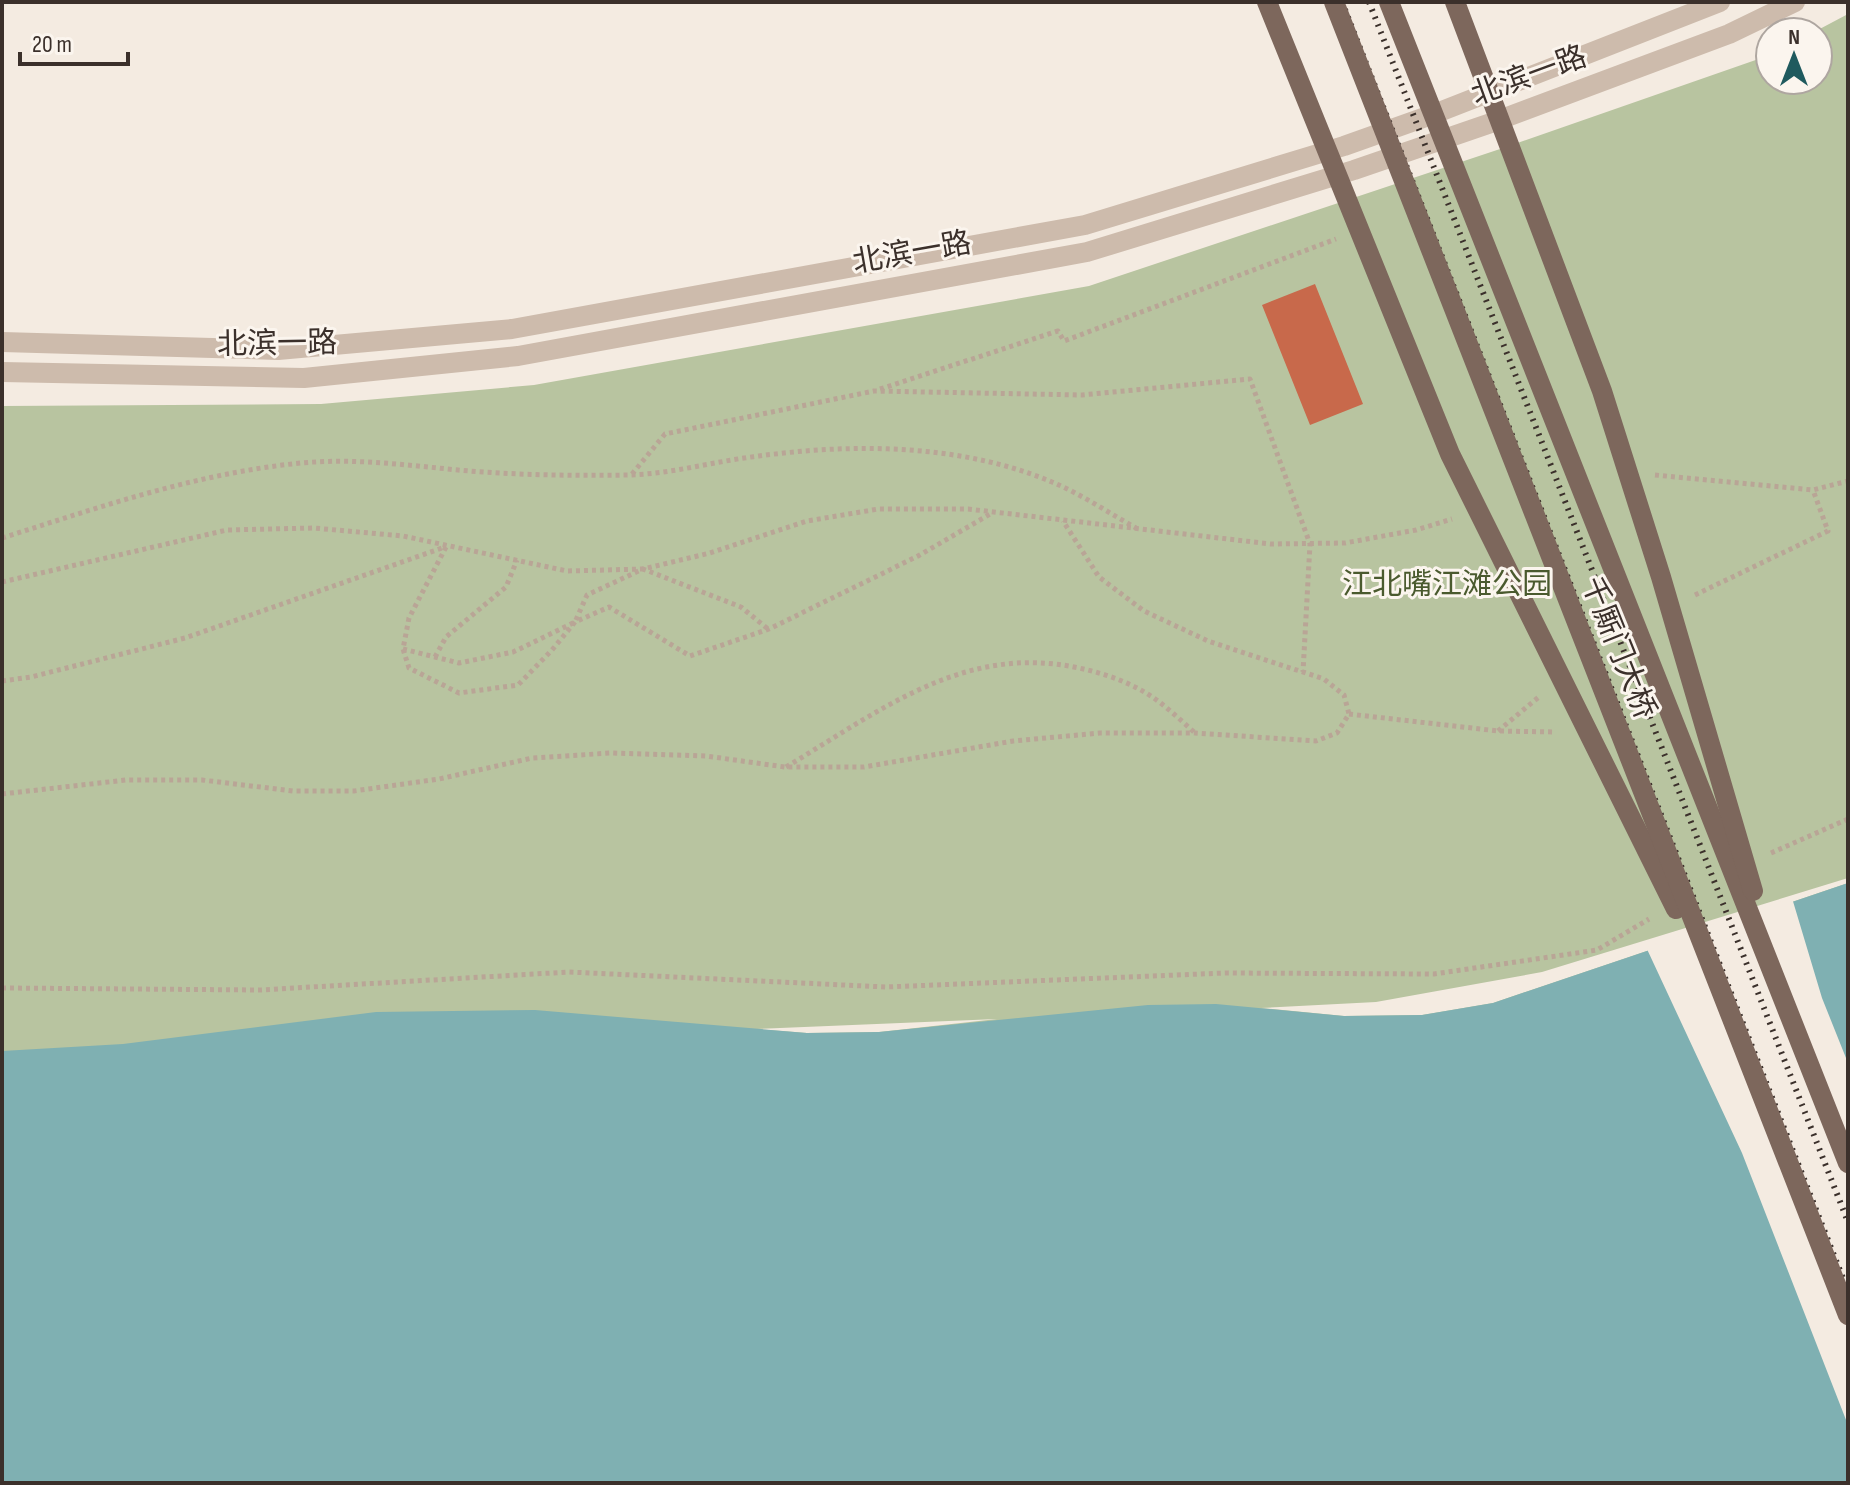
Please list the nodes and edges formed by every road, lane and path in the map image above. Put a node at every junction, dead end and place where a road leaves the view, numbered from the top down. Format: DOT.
graph roads {
  1 [pos="1267,2"];
  2 [pos="1334,2"];
  3 [pos="1389,2"];
  4 [pos="1455,2"];
  5 [pos="1720,2"];
  6 [pos="1795,2"];
  7 [pos="1344,236"];
  8 [pos="2,342"];
  9 [pos="2,372"];
  10 [pos="874,391"];
  11 [pos="1643,474"];
  12 [pos="632,475"];
  13 [pos="1848,481"];
  14 [pos="994,512"];
  15 [pos="1460,516"];
  16 [pos="1063,521"];
  17 [pos="1140,530"];
  18 [pos="2,538"];
  19 [pos="1310,544"];
  20 [pos="446,547"];
  21 [pos="517,560"];
  22 [pos="643,569"];
  23 [pos="2,582"];
  24 [pos="575,622"];
  25 [pos="769,629"];
  26 [pos="403,649"];
  27 [pos="435,657"];
  28 [pos="1303,672"];
  29 [pos="2,681"];
  30 [pos="1349,714"];
  31 [pos="1561,732"];
  32 [pos="1195,733"];
  33 [pos="785,767"];
  34 [pos="2,794"];
  35 [pos="1597,950"];
  36 [pos="2,988"];
  37 [pos="1787,1007"];
  38 [pos="1736,1029"];
  39 [pos="1848,1163"];
  40 [pos="1848,1315"];
  1 -- 38 [label="main road, bridge"];
  2 -- 38 [label="main road, 千厮门大桥, bridge"];
  3 -- 37 [label="main road, 千厮门大桥, bridge"];
  4 -- 37 [label="main road, bridge"];
  5 -- 8 [label="street, 北滨一路"];
  6 -- 9 [label="street, 北滨一路"];
  7 -- 10 [label="path"];
  10 -- 12 [label="path"];
  10 -- 19 [label="path"];
  11 -- 13 [label="path"];
  12 -- 17 [label="path"];
  12 -- 18 [label="path"];
  14 -- 16 [label="path"];
  14 -- 22 [label="path"];
  14 -- 25 [label="path"];
  15 -- 19 [label="path"];
  16 -- 17 [label="path"];
  16 -- 28 [label="path"];
  17 -- 19 [label="path"];
  19 -- 28 [label="path"];
  20 -- 21 [label="path"];
  20 -- 23 [label="path"];
  20 -- 26 [label="path"];
  20 -- 29 [label="path"];
  21 -- 22 [label="path"];
  21 -- 27 [label="path"];
  22 -- 24 [label="path"];
  22 -- 25 [label="path"];
  24 -- 25 [label="path"];
  24 -- 26 [label="path"];
  24 -- 27 [label="path"];
  26 -- 27 [label="path"];
  28 -- 30 [label="path"];
  30 -- 31 [label="path"];
  30 -- 32 [label="path"];
  32 -- 33 [label="path"];
  32 -- 33 [label="path"];
  33 -- 34 [label="path"];
  35 -- 36 [label="path"];
  37 -- 39 [label="main road, 千厮门大桥, bridge"];
  38 -- 40 [label="main road, 千厮门大桥, bridge"];
}
